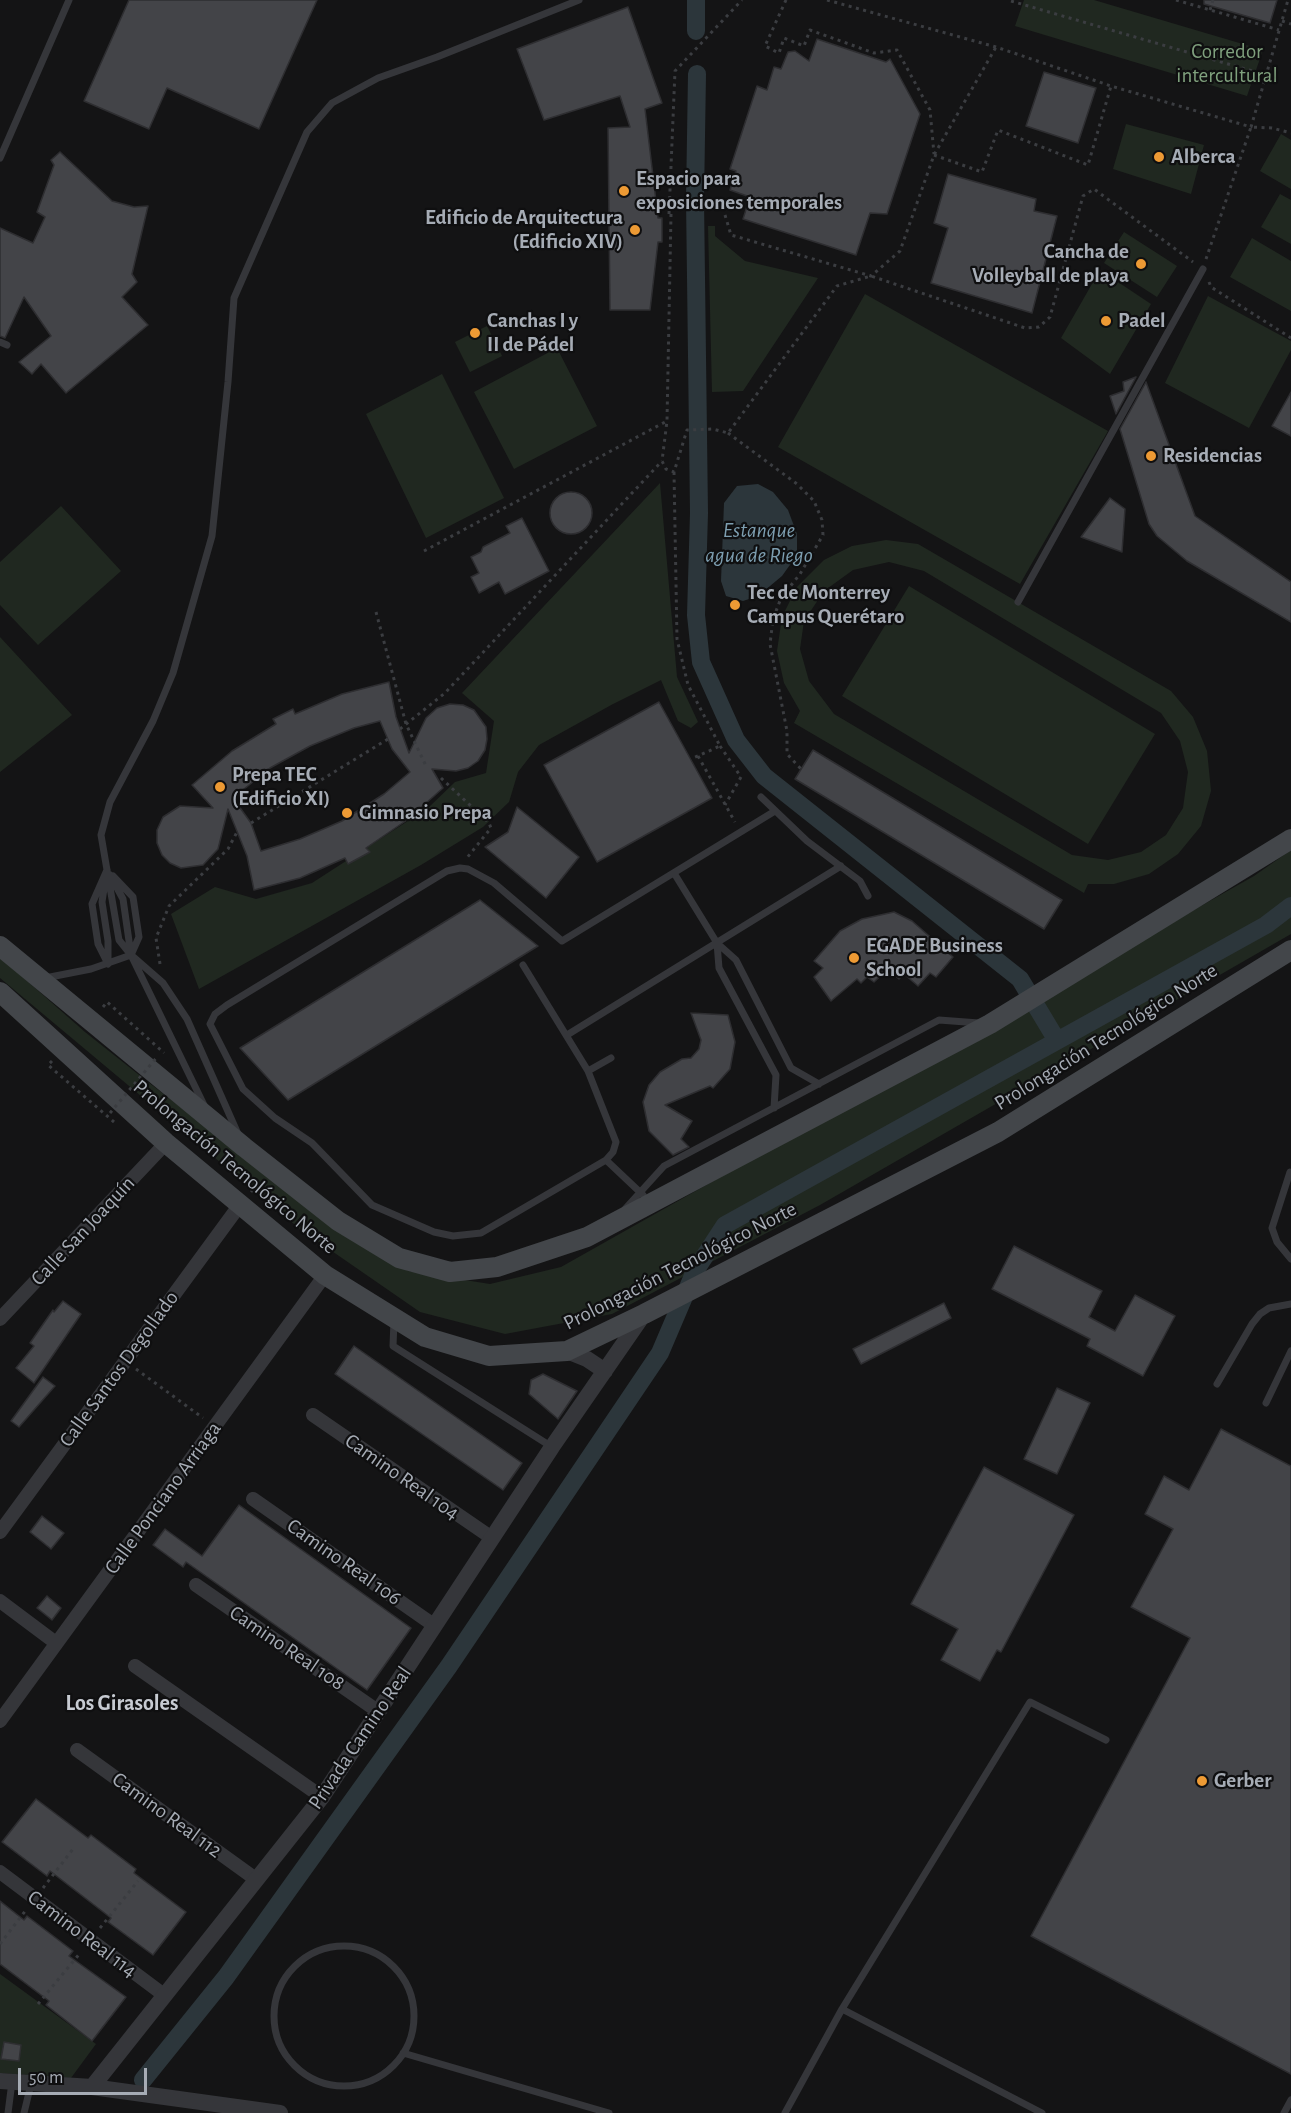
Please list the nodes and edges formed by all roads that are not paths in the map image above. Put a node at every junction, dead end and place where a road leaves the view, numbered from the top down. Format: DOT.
graph roads {
  1 [pos="69,0"];
  2 [pos="579,0"];
  3 [pos="0,158"];
  4 [pos="1203,269"];
  5 [pos="1018,602"];
  6 [pos="762,797"];
  7 [pos="775,811"];
  8 [pos="1291,839"];
  9 [pos="841,866"];
  10 [pos="107,870"];
  11 [pos="674,873"];
  12 [pos="868,896"];
  13 [pos="717,943"];
  14 [pos="0,946"];
  15 [pos="1291,950"];
  16 [pos="131,955"];
  17 [pos="108,964"];
  18 [pos="523,965"];
  19 [pos="40,979"];
  20 [pos="0,992"];
  21 [pos="990,1024"];
  22 [pos="567,1035"];
  23 [pos="611,1058"];
  24 [pos="588,1071"];
  25 [pos="819,1084"];
  26 [pos="774,1108"];
  27 [pos="210,1118"];
  28 [pos="166,1143"];
  29 [pos="244,1147"];
  30 [pos="606,1160"];
  31 [pos="1290,1172"];
  32 [pos="646,1197"];
  33 [pos="239,1206"];
  34 [pos="1291,1259"];
  35 [pos="325,1275"];
  36 [pos="1291,1304"];
  37 [pos="644,1314"];
  38 [pos="0,1319"];
  39 [pos="395,1319"];
  40 [pos="567,1351"];
  41 [pos="1291,1351"];
  42 [pos="604,1371"];
  43 [pos="1217,1384"];
  44 [pos="1266,1404"];
  45 [pos="313,1415"];
  46 [pos="552,1448"];
  47 [pos="253,1499"];
  48 [pos="0,1532"];
  49 [pos="492,1539"];
  50 [pos="196,1585"];
  51 [pos="0,1601"];
  52 [pos="435,1626"];
  53 [pos="56,1643"];
  54 [pos="135,1666"];
  55 [pos="379,1712"];
  56 [pos="0,1721"];
  57 [pos="1107,1740"];
  58 [pos="77,1750"];
  59 [pos="322,1797"];
  60 [pos="0,1872"];
  61 [pos="257,1880"];
  62 [pos="164,1995"];
  63 [pos="843,2009"];
  64 [pos="403,2053"];
  65 [pos="6,2081"];
  66 [pos="31,2083"];
  67 [pos="92,2087"];
  68 [pos="1291,2100"];
  69 [pos="8,2113"];
  70 [pos="24,2113"];
  71 [pos="280,2113"];
  72 [pos="609,2113"];
  73 [pos="785,2113"];
  74 [pos="1042,2113"];
  75 [pos="1284,2113"];
  1 -- 3 [label="lane"];
  2 -- 10 [label="lane"];
  4 -- 5 [label="lane"];
  6 -- 7 [label="lane"];
  7 -- 9 [label="lane"];
  7 -- 11 [label="lane"];
  8 -- 21 [label="main road, Prolongación Tecnológico Norte"];
  9 -- 12 [label="lane"];
  9 -- 13 [label="lane"];
  10 -- 16 [label="lane"];
  10 -- 16 [label="lane"];
  10 -- 17 [label="lane"];
  11 -- 13 [label="lane"];
  11 -- 30 [label="lane"];
  13 -- 22 [label="lane"];
  13 -- 25 [label="lane"];
  13 -- 26 [label="lane"];
  14 -- 19 [label="main road, Prolongación Tecnológico Norte"];
  15 -- 37 [label="main road, Prolongación Tecnológico Norte"];
  16 -- 17 [label="lane"];
  16 -- 27 [label="lane"];
  16 -- 29 [label="lane"];
  17 -- 19 [label="lane"];
  18 -- 22 [label="lane"];
  19 -- 27 [label="main road, Prolongación Tecnológico Norte"];
  20 -- 28 [label="main road, Prolongación Tecnológico Norte"];
  21 -- 25 [label="lane"];
  21 -- 32 [label="main road, Prolongación Tecnológico Norte"];
  22 -- 24 [label="lane"];
  23 -- 24 [label="lane"];
  24 -- 30 [label="lane"];
  25 -- 26 [label="lane"];
  26 -- 32 [label="lane"];
  27 -- 29 [label="main road, Prolongación Tecnológico Norte"];
  28 -- 33 [label="main road, Prolongación Tecnológico Norte"];
  28 -- 38 [label="street, Calle San Joaquín"];
  29 -- 32 [label="main road, Prolongación Tecnológico Norte"];
  30 -- 32 [label="lane"];
  31 -- 34 [label="lane"];
  33 -- 35 [label="main road, Prolongación Tecnológico Norte"];
  33 -- 48 [label="street, Calle Santos Degollado"];
  35 -- 39 [label="main road, Prolongación Tecnológico Norte"];
  35 -- 53 [label="street, Calle Ponciano Arriaga"];
  36 -- 43 [label="lane"];
  37 -- 40 [label="main road, Prolongación Tecnológico Norte"];
  37 -- 42 [label="street, Privada Camino Real"];
  39 -- 40 [label="main road, Prolongación Tecnológico Norte"];
  39 -- 46 [label="lane"];
  40 -- 42 [label="street"];
  41 -- 44 [label="lane"];
  42 -- 46 [label="street, Privada Camino Real"];
  45 -- 49 [label="street, Camino Real 104"];
  46 -- 49 [label="street, Privada Camino Real"];
  47 -- 52 [label="street, Camino Real 106"];
  49 -- 52 [label="street, Privada Camino Real"];
  50 -- 55 [label="street, Camino Real 108"];
  51 -- 53 [label="street"];
  52 -- 55 [label="street, Privada Camino Real"];
  53 -- 56 [label="street, Calle Ponciano Arriaga"];
  54 -- 59 [label="street"];
  55 -- 59 [label="street, Privada Camino Real"];
  57 -- 63 [label="lane"];
  58 -- 61 [label="street, Camino Real 112"];
  59 -- 61 [label="street, Privada Camino Real"];
  60 -- 62 [label="street, Camino Real 114"];
  61 -- 62 [label="street, Privada Camino Real"];
  62 -- 67 [label="street, Privada Camino Real"];
  63 -- 73 [label="lane"];
  63 -- 74 [label="lane"];
  64 -- 64 [label="lane"];
  64 -- 72 [label="lane"];
  65 -- 66 [label="street"];
  65 -- 69 [label="lane"];
  66 -- 67 [label="street"];
  66 -- 70 [label="lane"];
  67 -- 71 [label="street"];
  68 -- 75 [label="lane"];
}
